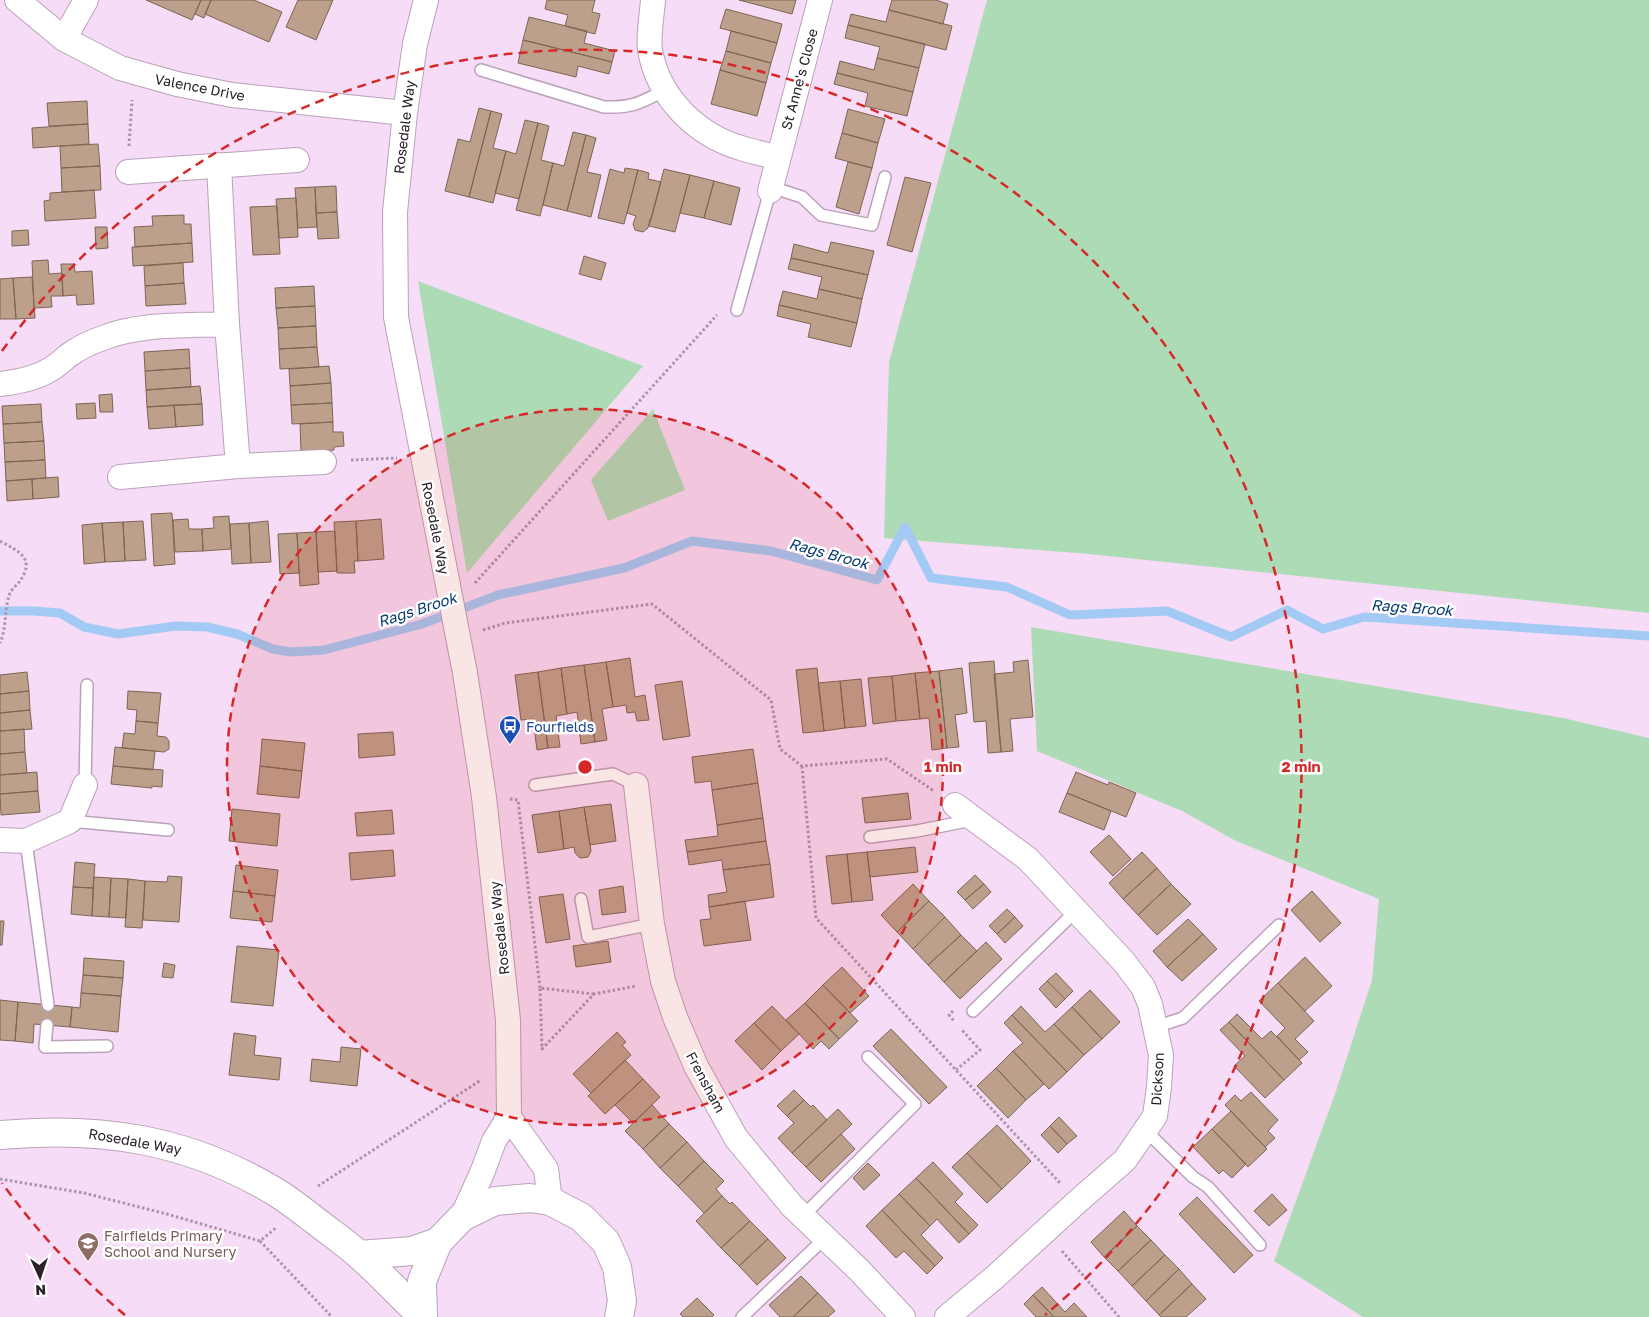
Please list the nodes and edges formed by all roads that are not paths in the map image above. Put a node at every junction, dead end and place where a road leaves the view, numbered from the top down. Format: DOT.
graph roads {
  1 [pos="17,0"];
  2 [pos="86,0"];
  3 [pos="426,0"];
  4 [pos="653,0"];
  5 [pos="820,0"];
  6 [pos="64,39"];
  7 [pos="481,70"];
  8 [pos="665,90"];
  9 [pos="405,113"];
  10 [pos="778,158"];
  11 [pos="297,160"];
  12 [pos="219,165"];
  13 [pos="128,172"];
  14 [pos="884,177"];
  15 [pos="771,189"];
  16 [pos="737,310"];
  17 [pos="227,324"];
  18 [pos="0,384"];
  19 [pos="324,462"];
  20 [pos="238,466"];
  21 [pos="120,477"];
  22 [pos="87,685"];
  23 [pos="85,785"];
  24 [pos="535,785"];
  25 [pos="636,785"];
  26 [pos="955,805"];
  27 [pos="974,819"];
  28 [pos="70,821"];
  29 [pos="168,830"];
  30 [pos="870,837"];
  31 [pos="0,840"];
  32 [pos="26,841"];
  33 [pos="582,899"];
  34 [pos="1076,910"];
  35 [pos="652,924"];
  36 [pos="1279,925"];
  37 [pos="48,1005"];
  38 [pos="973,1011"];
  39 [pos="46,1025"];
  40 [pos="1156,1027"];
  41 [pos="107,1046"];
  42 [pos="868,1056"];
  43 [pos="509,1117"];
  44 [pos="1145,1130"];
  45 [pos="0,1135"];
  46 [pos="550,1201"];
  47 [pos="803,1216"];
  48 [pos="462,1217"];
  49 [pos="825,1238"];
  50 [pos="438,1242"];
  51 [pos="1260,1245"];
  52 [pos="359,1255"];
  53 [pos="620,1304"];
  54 [pos="423,1316"];
  55 [pos="641,1317"];
  56 [pos="742,1317"];
  57 [pos="903,1317"];
  58 [pos="947,1317"];
  1 -- 6 [label="street, Valence Drive"];
  2 -- 6 [label="street"];
  3 -- 9 [label="street, Rosedale Way"];
  4 -- 8 [label="street"];
  5 -- 10 [label="street, St Anne's Close"];
  6 -- 9 [label="street, Valence Drive"];
  7 -- 8 [label="lane"];
  8 -- 10 [label="street"];
  9 -- 43 [label="street, Rosedale Way"];
  10 -- 15 [label="street, St Anne's Close"];
  11 -- 12 [label="street"];
  12 -- 13 [label="street"];
  12 -- 17 [label="street"];
  14 -- 15 [label="lane"];
  15 -- 16 [label="lane"];
  17 -- 18 [label="street"];
  17 -- 20 [label="street"];
  19 -- 20 [label="street"];
  20 -- 21 [label="street"];
  22 -- 23 [label="lane"];
  23 -- 28 [label="street"];
  24 -- 25 [label="lane"];
  25 -- 35 [label="street, Frensham"];
  26 -- 27 [label="street, Dickson"];
  27 -- 30 [label="lane"];
  27 -- 34 [label="street, Dickson"];
  28 -- 29 [label="lane"];
  28 -- 32 [label="street"];
  31 -- 32 [label="street"];
  32 -- 37 [label="lane"];
  33 -- 35 [label="lane"];
  34 -- 38 [label="lane"];
  34 -- 40 [label="street, Dickson"];
  35 -- 47 [label="street, Frensham"];
  36 -- 40 [label="lane"];
  39 -- 41 [label="lane"];
  40 -- 44 [label="street, Dickson"];
  42 -- 47 [label="lane"];
  43 -- 46 [label="street"];
  43 -- 48 [label="street, Rosedale Way"];
  44 -- 51 [label="lane"];
  44 -- 58 [label="street, Dickson"];
  45 -- 52 [label="street, Rosedale Way"];
  46 -- 48 [label="street, Rosedale Way"];
  46 -- 53 [label="street, Rosedale Way"];
  47 -- 49 [label="street, Frensham"];
  48 -- 50 [label="street, Rosedale Way"];
  49 -- 56 [label="lane"];
  49 -- 57 [label="street, Frensham"];
  50 -- 52 [label="street, Rosedale Way"];
  50 -- 54 [label="street, Rosedale Way"];
  52 -- 54 [label="street, Rosedale Way"];
  53 -- 55 [label="street"];
}
